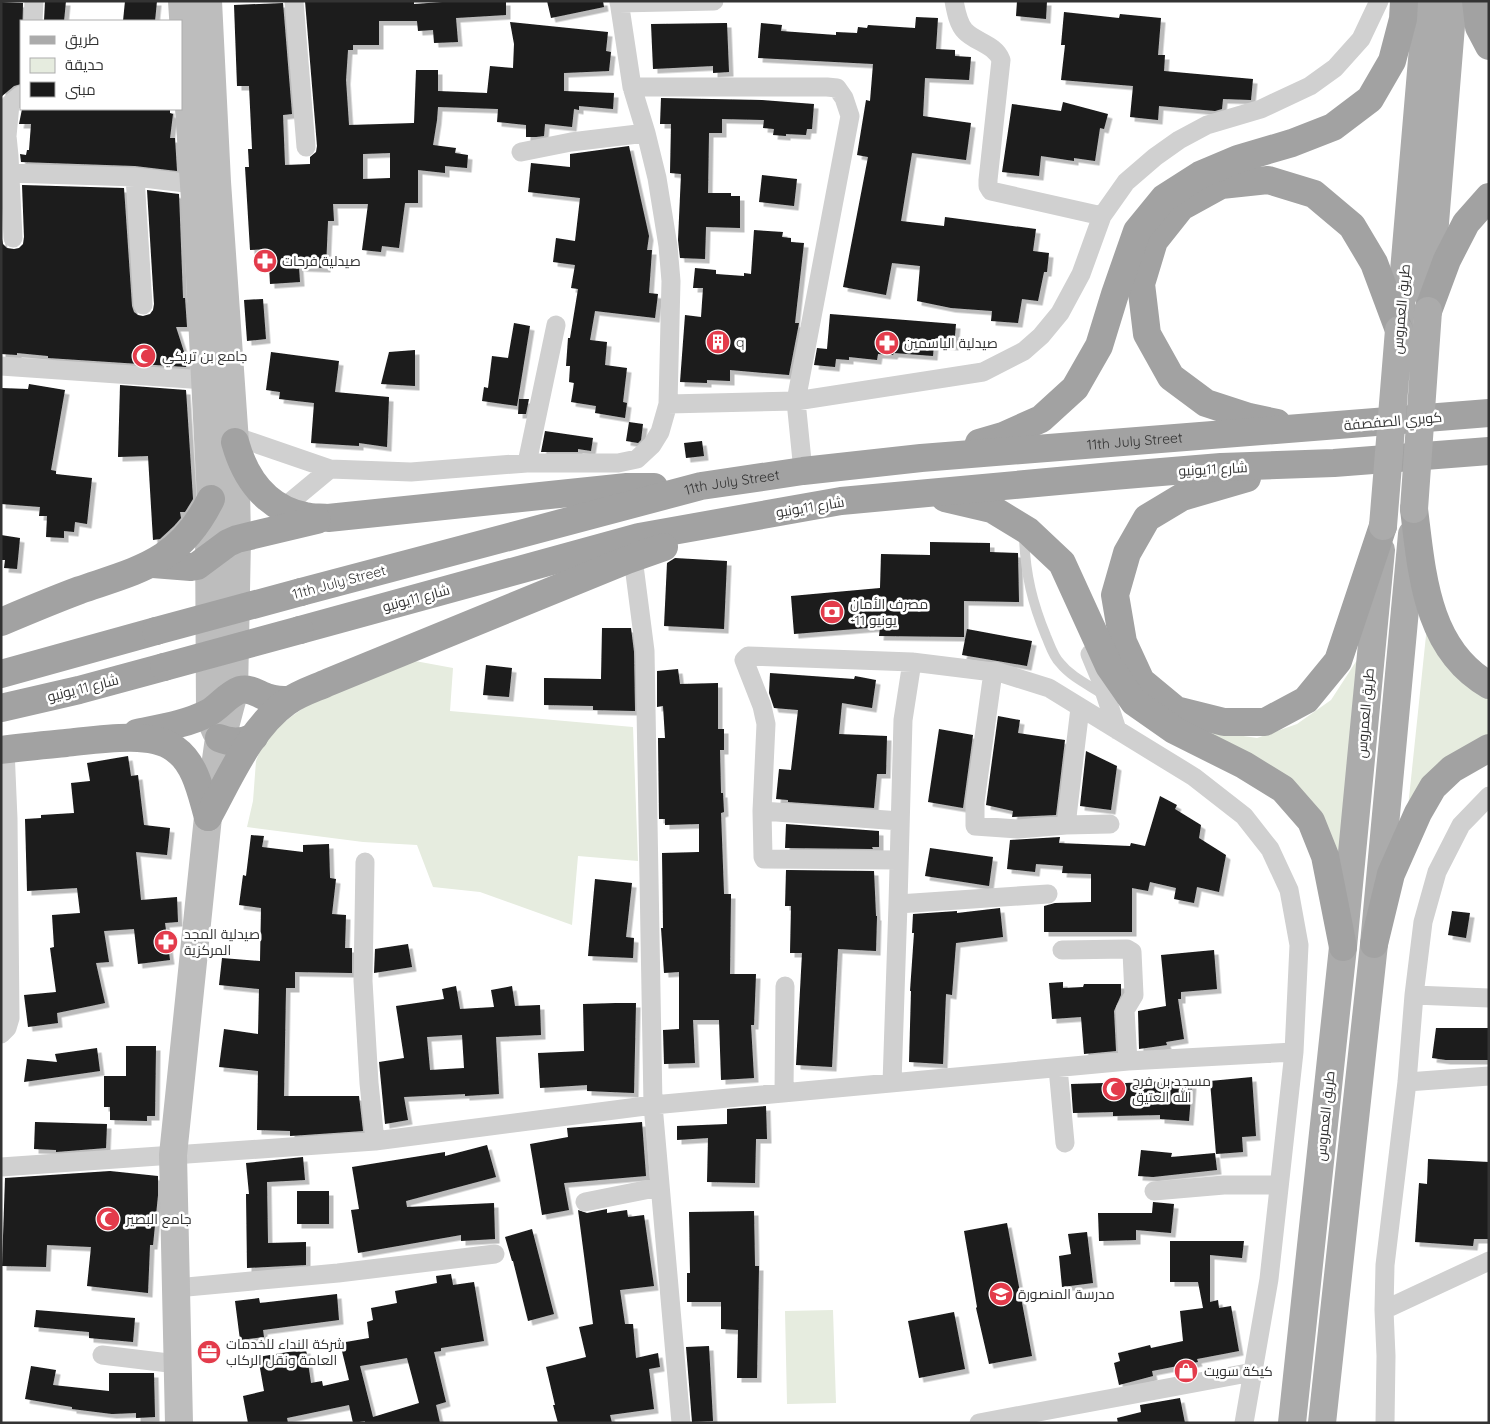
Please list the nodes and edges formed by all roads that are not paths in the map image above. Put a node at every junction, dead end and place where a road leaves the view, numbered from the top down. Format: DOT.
graph roads {
  1 [pos="34,1"];
  2 [pos="182,1"];
  3 [pos="208,1"];
  4 [pos="294,1"];
  5 [pos="707,1"];
  6 [pos="714,1"];
  7 [pos="954,1"];
  8 [pos="1379,1"];
  9 [pos="1404,1"];
  10 [pos="1427,1"];
  11 [pos="1453,1"];
  12 [pos="1476,1"];
  13 [pos="619,2"];
  14 [pos="33,20"];
  15 [pos="1489,46"];
  16 [pos="632,87"];
  17 [pos="20,96"];
  18 [pos="646,132"];
  19 [pos="306,147"];
  20 [pos="521,152"];
  21 [pos="9,173"];
  22 [pos="136,177"];
  23 [pos="194,184"];
  24 [pos="1489,197"];
  25 [pos="1102,216"];
  26 [pos="13,238"];
  27 [pos="143,305"];
  28 [pos="1428,311"];
  29 [pos="556,324"];
  30 [pos="1399,330"];
  31 [pos="1,366"];
  32 [pos="205,380"];
  33 [pos="796,401"];
  34 [pos="668,404"];
  35 [pos="1476,414"];
  36 [pos="1316,428"];
  37 [pos="234,439"];
  38 [pos="1489,451"];
  39 [pos="921,458"];
  40 [pos="527,463"];
  41 [pos="1297,465"];
  42 [pos="330,469"];
  43 [pos="802,471"];
  44 [pos="700,486"];
  45 [pos="924,492"];
  46 [pos="211,499"];
  47 [pos="283,508"];
  48 [pos="992,509"];
  49 [pos="1414,509"];
  50 [pos="749,516"];
  51 [pos="328,518"];
  52 [pos="1383,526"];
  53 [pos="202,528"];
  54 [pos="237,539"];
  55 [pos="1024,539"];
  56 [pos="210,556"];
  57 [pos="633,558"];
  58 [pos="153,564"];
  59 [pos="1,622"];
  60 [pos="912,662"];
  61 [pos="164,667"];
  62 [pos="993,672"];
  63 [pos="1,674"];
  64 [pos="1489,685"];
  65 [pos="234,693"];
  66 [pos="1107,697"];
  67 [pos="289,700"];
  68 [pos="1,708"];
  69 [pos="1080,708"];
  70 [pos="210,712"];
  71 [pos="1117,730"];
  72 [pos="119,737"];
  73 [pos="219,738"];
  74 [pos="254,738"];
  75 [pos="1489,748"];
  76 [pos="3,749"];
  77 [pos="1489,796"];
  78 [pos="762,811"];
  79 [pos="208,817"];
  80 [pos="900,821"];
  81 [pos="1110,824"];
  82 [pos="1066,825"];
  83 [pos="898,860"];
  84 [pos="365,862"];
  85 [pos="1048,894"];
  86 [pos="898,904"];
  87 [pos="1374,944"];
  88 [pos="1343,947"];
  89 [pos="1062,950"];
  90 [pos="785,986"];
  91 [pos="1414,995"];
  92 [pos="1489,998"];
  93 [pos="1,1034"];
  94 [pos="1294,1052"];
  95 [pos="1128,1061"];
  96 [pos="1058,1068"];
  97 [pos="1489,1076"];
  98 [pos="1407,1082"];
  99 [pos="892,1083"];
  100 [pos="784,1093"];
  101 [pos="653,1105"];
  102 [pos="375,1141"];
  103 [pos="1065,1143"];
  104 [pos="173,1156"];
  105 [pos="1,1167"];
  106 [pos="1280,1184"];
  107 [pos="660,1187"];
  108 [pos="1154,1190"];
  109 [pos="585,1202"];
  110 [pos="495,1254"];
  111 [pos="1489,1261"];
  112 [pos="176,1288"];
  113 [pos="1384,1310"];
  114 [pos="102,1355"];
  115 [pos="177,1364"];
  116 [pos="1253,1372"];
  117 [pos="179,1423"];
  118 [pos="681,1423"];
  119 [pos="979,1423"];
  120 [pos="1244,1423"];
  121 [pos="1292,1423"];
  122 [pos="1322,1423"];
  123 [pos="1385,1423"];
  1 -- 14 [label="street"];
  2 -- 23 [label="main road"];
  3 -- 37 [label="main road"];
  4 -- 19 [label="street"];
  5 -- 6 [label="street"];
  5 -- 13 [label="street"];
  7 -- 25 [label="street"];
  8 -- 25 [label="street"];
  9 -- 39 [label="highway"];
  10 -- 30 [label="main road, طريق العمروس"];
  11 -- 28 [label="main road, طريق العمروس"];
  12 -- 15 [label="highway"];
  13 -- 16 [label="street"];
  16 -- 18 [label="street"];
  16 -- 33 [label="street"];
  17 -- 21 [label="street"];
  18 -- 20 [label="street"];
  18 -- 34 [label="street"];
  21 -- 22 [label="street"];
  21 -- 26 [label="street"];
  22 -- 23 [label="street"];
  22 -- 27 [label="street"];
  23 -- 32 [label="main road"];
  24 -- 28 [label="highway"];
  25 -- 33 [label="street"];
  28 -- 49 [label="main road, طريق العمروس, bridge"];
  29 -- 40 [label="street"];
  30 -- 36 [label="highway"];
  30 -- 52 [label="main road, طريق العمروس, bridge"];
  31 -- 32 [label="street"];
  32 -- 46 [label="main road"];
  33 -- 34 [label="street"];
  33 -- 43 [label="street"];
  34 -- 40 [label="street"];
  35 -- 36 [label="highway, كوبري الصفصفة"];
  36 -- 39 [label="highway, 11th July Street"];
  37 -- 42 [label="street"];
  37 -- 47 [label="highway"];
  37 -- 54 [label="main road"];
  38 -- 41 [label="highway, شارع 11يونيو"];
  39 -- 43 [label="highway, 11th July Street"];
  40 -- 42 [label="street"];
  41 -- 45 [label="highway, شارع 11يونيو"];
  41 -- 52 [label="highway"];
  42 -- 47 [label="street"];
  43 -- 44 [label="highway, 11th July Street"];
  44 -- 51 [label="highway"];
  44 -- 63 [label="highway, 11th July Street, bridge"];
  45 -- 48 [label="highway"];
  45 -- 50 [label="highway, شارع 11يونيو"];
  46 -- 53 [label="highway"];
  47 -- 51 [label="highway"];
  48 -- 55 [label="street"];
  48 -- 88 [label="highway"];
  49 -- 64 [label="highway"];
  49 -- 87 [label="main road, طريق العمروس"];
  50 -- 57 [label="highway"];
  50 -- 61 [label="highway, شارع 11يونيو, bridge"];
  51 -- 54 [label="highway"];
  52 -- 88 [label="main road, طريق العمروس"];
  53 -- 54 [label="highway"];
  53 -- 56 [label="main road"];
  53 -- 58 [label="highway"];
  54 -- 56 [label="highway"];
  54 -- 65 [label="main road"];
  55 -- 66 [label="street"];
  55 -- 66 [label="lane"];
  56 -- 58 [label="highway"];
  56 -- 70 [label="main road"];
  57 -- 67 [label="highway"];
  57 -- 101 [label="street"];
  58 -- 59 [label="highway"];
  60 -- 62 [label="street"];
  60 -- 78 [label="street"];
  60 -- 80 [label="street"];
  61 -- 68 [label="highway, شارع 11 يونيو"];
  62 -- 69 [label="street"];
  62 -- 82 [label="street"];
  65 -- 67 [label="highway"];
  65 -- 70 [label="highway"];
  65 -- 73 [label="main road"];
  66 -- 71 [label="street"];
  67 -- 74 [label="highway"];
  69 -- 71 [label="street"];
  69 -- 82 [label="street"];
  70 -- 72 [label="highway"];
  70 -- 73 [label="main road"];
  71 -- 94 [label="street"];
  72 -- 76 [label="highway"];
  72 -- 79 [label="highway"];
  73 -- 74 [label="highway"];
  73 -- 79 [label="main road"];
  74 -- 79 [label="highway"];
  75 -- 87 [label="highway"];
  76 -- 93 [label="street"];
  77 -- 91 [label="street"];
  78 -- 80 [label="street"];
  78 -- 83 [label="street"];
  79 -- 104 [label="main road"];
  80 -- 83 [label="street"];
  81 -- 82 [label="street"];
  83 -- 86 [label="street"];
  84 -- 102 [label="street"];
  85 -- 86 [label="street"];
  86 -- 99 [label="street"];
  87 -- 122 [label="main road, طريق العمروس"];
  88 -- 121 [label="main road, طريق العمروس"];
  89 -- 95 [label="street"];
  90 -- 100 [label="street"];
  91 -- 92 [label="street"];
  91 -- 98 [label="street"];
  94 -- 95 [label="street"];
  94 -- 106 [label="street"];
  95 -- 96 [label="street"];
  96 -- 99 [label="street"];
  96 -- 103 [label="street"];
  97 -- 98 [label="street"];
  98 -- 113 [label="street"];
  99 -- 100 [label="street"];
  100 -- 101 [label="street"];
  101 -- 102 [label="street"];
  101 -- 107 [label="street"];
  102 -- 104 [label="street"];
  104 -- 105 [label="street"];
  104 -- 112 [label="main road"];
  106 -- 108 [label="street"];
  106 -- 116 [label="street"];
  107 -- 109 [label="street"];
  107 -- 118 [label="street"];
  110 -- 112 [label="street"];
  111 -- 113 [label="street"];
  112 -- 115 [label="main road"];
  113 -- 123 [label="street"];
  114 -- 115 [label="street"];
  115 -- 117 [label="main road"];
  116 -- 119 [label="street"];
  116 -- 120 [label="street"];
}
